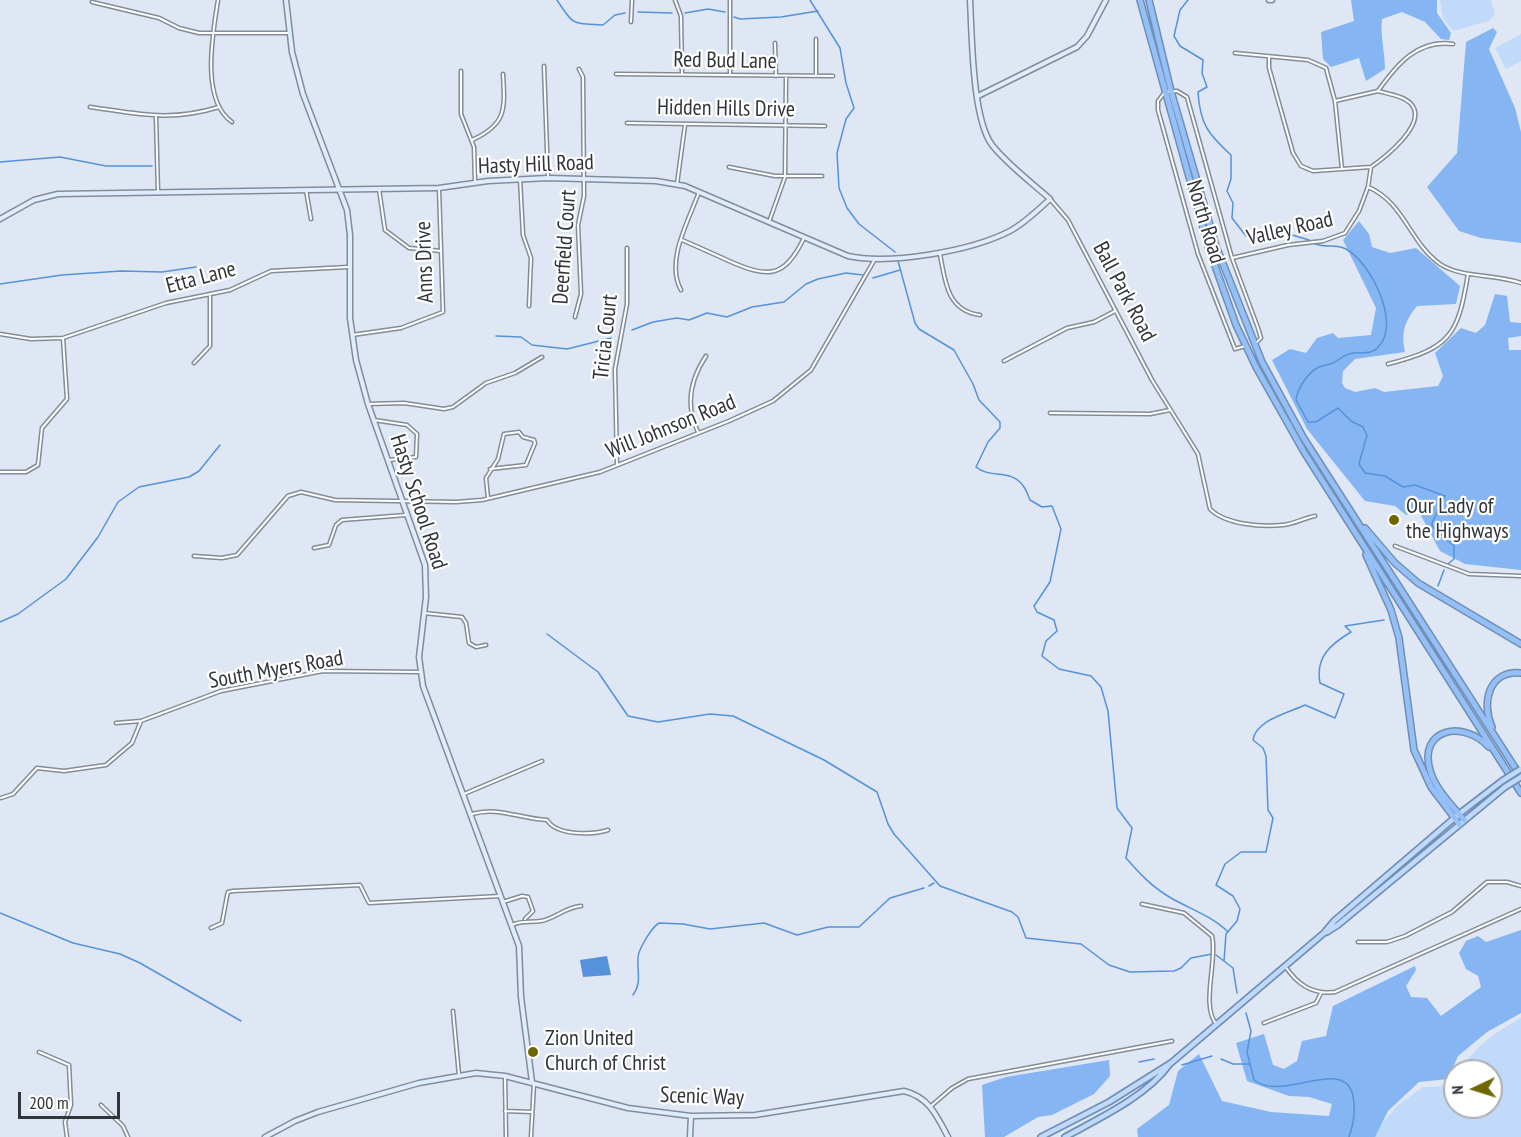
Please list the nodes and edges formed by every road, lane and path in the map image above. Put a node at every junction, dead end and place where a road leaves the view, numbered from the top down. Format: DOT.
graph roads {
  1 [pos="218,0"];
  2 [pos="286,0"];
  3 [pos="632,0"];
  4 [pos="675,0"];
  5 [pos="730,0"];
  6 [pos="970,0"];
  7 [pos="1106,0"];
  8 [pos="1140,0"];
  9 [pos="92,2"];
  10 [pos="1148,2"];
  11 [pos="631,22"];
  12 [pos="289,33"];
  13 [pos="213,34"];
  14 [pos="816,39"];
  15 [pos="775,43"];
  16 [pos="1453,44"];
  17 [pos="1235,53"];
  18 [pos="1269,57"];
  19 [pos="544,66"];
  20 [pos="579,69"];
  21 [pos="460,70"];
  22 [pos="503,74"];
  23 [pos="616,74"];
  24 [pos="682,75"];
  25 [pos="730,76"];
  26 [pos="776,76"];
  27 [pos="786,76"];
  28 [pos="816,76"];
  29 [pos="833,76"];
  30 [pos="1378,91"];
  31 [pos="1168,92"];
  32 [pos="978,96"];
  33 [pos="1335,101"];
  34 [pos="90,107"];
  35 [pos="219,107"];
  36 [pos="156,117"];
  37 [pos="232,122"];
  38 [pos="627,123"];
  39 [pos="685,124"];
  40 [pos="786,124"];
  41 [pos="825,126"];
  42 [pos="472,140"];
  43 [pos="729,167"];
  44 [pos="1371,167"];
  45 [pos="1342,169"];
  46 [pos="822,176"];
  47 [pos="785,177"];
  48 [pos="548,178"];
  49 [pos="585,178"];
  50 [pos="520,179"];
  51 [pos="475,182"];
  52 [pos="677,184"];
  53 [pos="439,188"];
  54 [pos="1368,188"];
  55 [pos="339,189"];
  56 [pos="379,189"];
  57 [pos="306,190"];
  58 [pos="699,192"];
  59 [pos="158,193"];
  60 [pos="1050,199"];
  61 [pos="0,219"];
  62 [pos="311,219"];
  63 [pos="770,222"];
  64 [pos="804,238"];
  65 [pos="682,240"];
  66 [pos="627,248"];
  67 [pos="441,251"];
  68 [pos="939,251"];
  69 [pos="1232,258"];
  70 [pos="875,259"];
  71 [pos="351,267"];
  72 [pos="1468,274"];
  73 [pos="1521,283"];
  74 [pos="681,290"];
  75 [pos="210,296"];
  76 [pos="529,306"];
  77 [pos="1115,311"];
  78 [pos="980,315"];
  79 [pos="575,317"];
  80 [pos="0,334"];
  81 [pos="352,335"];
  82 [pos="63,338"];
  83 [pos="1254,344"];
  84 [pos="1246,345"];
  85 [pos="706,356"];
  86 [pos="542,357"];
  87 [pos="1004,361"];
  88 [pos="194,363"];
  89 [pos="1388,364"];
  90 [pos="368,404"];
  91 [pos="1170,410"];
  92 [pos="1050,414"];
  93 [pos="374,420"];
  94 [pos="698,432"];
  95 [pos="389,460"];
  96 [pos="617,465"];
  97 [pos="490,469"];
  98 [pos="0,472"];
  99 [pos="488,498"];
  100 [pos="404,500"];
  101 [pos="1349,508"];
  102 [pos="409,515"];
  103 [pos="1315,516"];
  104 [pos="1348,521"];
  105 [pos="1395,546"];
  106 [pos="314,548"];
  107 [pos="194,556"];
  108 [pos="1521,576"];
  109 [pos="424,613"];
  110 [pos="1521,644"];
  111 [pos="486,645"];
  112 [pos="420,672"];
  113 [pos="1521,673"];
  114 [pos="141,722"];
  115 [pos="116,723"];
  116 [pos="1500,745"];
  117 [pos="1500,760"];
  118 [pos="542,761"];
  119 [pos="1521,769"];
  120 [pos="1521,777"];
  121 [pos="1521,793"];
  122 [pos="462,795"];
  123 [pos="1,798"];
  124 [pos="469,815"];
  125 [pos="1456,816"];
  126 [pos="1461,822"];
  127 [pos="608,831"];
  128 [pos="1521,886"];
  129 [pos="500,896"];
  130 [pos="503,902"];
  131 [pos="1142,904"];
  132 [pos="581,906"];
  133 [pos="1521,909"];
  134 [pos="523,921"];
  135 [pos="512,925"];
  136 [pos="211,928"];
  137 [pos="1324,933"];
  138 [pos="1359,942"];
  139 [pos="1285,966"];
  140 [pos="1321,993"];
  141 [pos="453,1011"];
  142 [pos="1264,1023"];
  143 [pos="1217,1025"];
  144 [pos="1172,1041"];
  145 [pos="39,1052"];
  146 [pos="1171,1063"];
  147 [pos="459,1075"];
  148 [pos="505,1076"];
  149 [pos="533,1082"];
  150 [pos="101,1105"];
  151 [pos="931,1106"];
  152 [pos="505,1111"];
  153 [pos="533,1112"];
  154 [pos="691,1116"];
  155 [pos="67,1137"];
  156 [pos="128,1137"];
  157 [pos="265,1137"];
  158 [pos="506,1137"];
  159 [pos="531,1137"];
  160 [pos="690,1137"];
  161 [pos="948,1137"];
  162 [pos="1041,1137"];
  163 [pos="1065,1137"];
  1 -- 13 [label="street"];
  2 -- 12 [label="street, Hasty School Road"];
  3 -- 11 [label="street"];
  4 -- 24 [label="street"];
  5 -- 25 [label="street"];
  6 -- 32 [label="street, Ball Park Road"];
  7 -- 32 [label="street"];
  8 -- 31 [label="highway"];
  9 -- 13 [label="street"];
  10 -- 31 [label="highway"];
  12 -- 13 [label="street"];
  12 -- 55 [label="street, Hasty School Road"];
  13 -- 35 [label="street"];
  14 -- 28 [label="street"];
  15 -- 26 [label="street"];
  16 -- 30 [label="street"];
  17 -- 18 [label="street"];
  18 -- 33 [label="street"];
  18 -- 45 [label="street"];
  19 -- 48 [label="street"];
  20 -- 49 [label="street, Deerfield Court"];
  21 -- 42 [label="street"];
  22 -- 42 [label="street"];
  23 -- 24 [label="street, Red Bud Lane"];
  24 -- 25 [label="street, Red Bud Lane"];
  25 -- 26 [label="street, Red Bud Lane"];
  26 -- 27 [label="street, Red Bud Lane"];
  27 -- 28 [label="street, Red Bud Lane"];
  27 -- 40 [label="street"];
  28 -- 29 [label="street, Red Bud Lane"];
  30 -- 33 [label="street"];
  30 -- 44 [label="street"];
  31 -- 69 [label="street"];
  31 -- 83 [label="highway"];
  31 -- 84 [label="highway"];
  31 -- 84 [label="street, North Road"];
  32 -- 60 [label="street, Ball Park Road"];
  33 -- 45 [label="street"];
  34 -- 36 [label="street"];
  35 -- 36 [label="street"];
  35 -- 37 [label="street"];
  36 -- 59 [label="street"];
  38 -- 39 [label="street, Hidden Hills Drive"];
  39 -- 40 [label="street, Hidden Hills Drive"];
  39 -- 52 [label="street"];
  40 -- 41 [label="street, Hidden Hills Drive"];
  40 -- 47 [label="street"];
  42 -- 51 [label="street"];
  43 -- 47 [label="street"];
  44 -- 45 [label="street"];
  44 -- 54 [label="street, Valley Road"];
  46 -- 47 [label="street"];
  47 -- 63 [label="street"];
  48 -- 49 [label="street, Hasty Hill Road"];
  48 -- 50 [label="street, Hasty Hill Road"];
  49 -- 52 [label="street, Hasty Hill Road"];
  49 -- 79 [label="street, Deerfield Court"];
  50 -- 51 [label="street, Hasty Hill Road"];
  50 -- 76 [label="street"];
  51 -- 53 [label="street, Hasty Hill Road"];
  52 -- 58 [label="street, Hasty Hill Road"];
  53 -- 56 [label="street, Hasty Hill Road"];
  53 -- 67 [label="street, Anns Drive"];
  54 -- 69 [label="street, Valley Road"];
  54 -- 72 [label="street"];
  55 -- 56 [label="street, Hasty Hill Road"];
  55 -- 57 [label="street, Hasty Hill Road"];
  55 -- 71 [label="street, Hasty School Road"];
  56 -- 67 [label="street"];
  57 -- 59 [label="street, Hasty Hill Road"];
  57 -- 62 [label="street"];
  58 -- 63 [label="street, Hasty Hill Road"];
  58 -- 65 [label="street"];
  59 -- 61 [label="street, Hasty Hill Road"];
  60 -- 68 [label="street, Hasty Hill Road"];
  60 -- 77 [label="street, Ball Park Road"];
  63 -- 64 [label="street, Hasty Hill Road"];
  64 -- 65 [label="street"];
  64 -- 70 [label="street, Hasty Hill Road"];
  65 -- 74 [label="street"];
  66 -- 96 [label="street, Tricia Court"];
  67 -- 81 [label="street, Anns Drive"];
  68 -- 70 [label="street, Hasty Hill Road"];
  68 -- 78 [label="street"];
  69 -- 83 [label="street, Valley Road"];
  70 -- 94 [label="street, Will Johnson Road"];
  71 -- 75 [label="street, Etta Lane"];
  71 -- 81 [label="street, Hasty School Road"];
  72 -- 73 [label="street"];
  72 -- 89 [label="street"];
  75 -- 82 [label="street, Etta Lane"];
  75 -- 88 [label="street"];
  77 -- 87 [label="street"];
  77 -- 91 [label="street, Ball Park Road"];
  80 -- 82 [label="street, Etta Lane"];
  81 -- 90 [label="street, Hasty School Road"];
  82 -- 98 [label="street"];
  83 -- 101 [label="highway"];
  84 -- 104 [label="highway"];
  85 -- 94 [label="street"];
  86 -- 90 [label="street"];
  90 -- 93 [label="street, Hasty School Road"];
  91 -- 92 [label="street"];
  91 -- 103 [label="street, Ball Park Road"];
  93 -- 95 [label="street, Hasty School Road"];
  93 -- 95 [label="street"];
  94 -- 96 [label="street, Will Johnson Road"];
  95 -- 100 [label="street, Hasty School Road"];
  96 -- 99 [label="street, Will Johnson Road"];
  97 -- 97 [label="street"];
  97 -- 99 [label="street"];
  99 -- 100 [label="street, Will Johnson Road"];
  100 -- 102 [label="street, Hasty School Road"];
  100 -- 107 [label="street, Will Johnson Road"];
  101 -- 110 [label="highway"];
  101 -- 116 [label="highway"];
  102 -- 106 [label="street"];
  102 -- 109 [label="street, Hasty School Road"];
  104 -- 117 [label="highway"];
  104 -- 125 [label="highway"];
  105 -- 108 [label="street"];
  109 -- 111 [label="street"];
  109 -- 112 [label="street, Hasty School Road"];
  112 -- 114 [label="street, South Myers Road"];
  112 -- 122 [label="street, Hasty School Road"];
  113 -- 116 [label="highway"];
  114 -- 115 [label="street, South Myers Road"];
  114 -- 123 [label="street"];
  116 -- 120 [label="highway"];
  117 -- 121 [label="highway"];
  117 -- 125 [label="highway"];
  118 -- 122 [label="street"];
  119 -- 125 [label="main road, bridge"];
  120 -- 126 [label="main road, bridge"];
  122 -- 124 [label="street, Hasty School Road"];
  124 -- 127 [label="street"];
  124 -- 129 [label="street, Hasty School Road"];
  125 -- 126 [label="highway"];
  125 -- 137 [label="main road"];
  126 -- 137 [label="main road"];
  128 -- 138 [label="street"];
  129 -- 130 [label="street, Hasty School Road"];
  129 -- 136 [label="street"];
  130 -- 134 [label="street"];
  130 -- 135 [label="street, Hasty School Road"];
  131 -- 143 [label="street"];
  132 -- 134 [label="street"];
  133 -- 140 [label="street"];
  134 -- 135 [label="street"];
  135 -- 149 [label="street, Hasty School Road"];
  137 -- 139 [label="main road"];
  139 -- 140 [label="street"];
  139 -- 143 [label="main road"];
  140 -- 142 [label="street"];
  141 -- 147 [label="street"];
  143 -- 146 [label="main road"];
  144 -- 151 [label="street"];
  145 -- 155 [label="street"];
  146 -- 162 [label="main road"];
  146 -- 163 [label="main road"];
  147 -- 148 [label="street, Scenic Way"];
  147 -- 157 [label="street, Scenic Way"];
  148 -- 149 [label="street, Scenic Way"];
  148 -- 152 [label="street"];
  149 -- 153 [label="street"];
  149 -- 154 [label="street, Scenic Way"];
  150 -- 156 [label="street"];
  151 -- 154 [label="street, Scenic Way"];
  151 -- 161 [label="street"];
  152 -- 153 [label="street"];
  152 -- 158 [label="street"];
  153 -- 159 [label="street"];
  154 -- 160 [label="street"];
}
